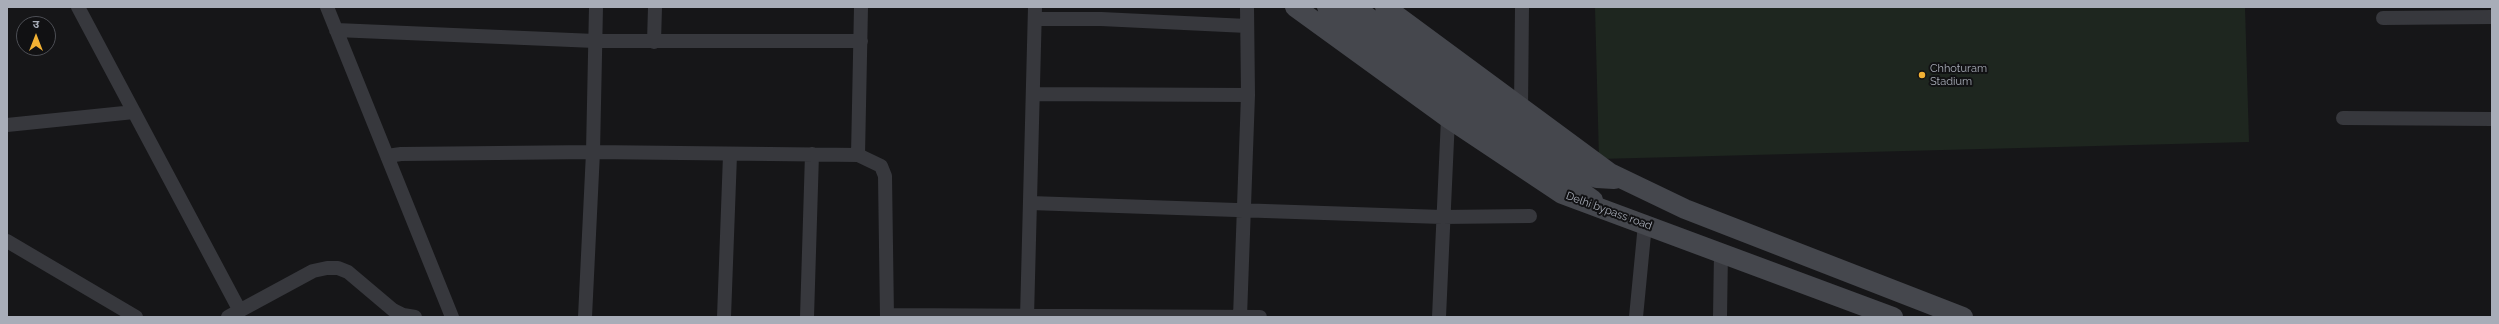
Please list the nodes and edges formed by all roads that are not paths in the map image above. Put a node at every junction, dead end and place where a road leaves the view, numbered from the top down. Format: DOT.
graph roads {
  1 [pos="78,7"];
  2 [pos="327,7"];
  3 [pos="596,7"];
  4 [pos="655,7"];
  5 [pos="861,7"];
  6 [pos="1247,7"];
  7 [pos="1295,7"];
  8 [pos="1327,7"];
  9 [pos="1354,7"];
  10 [pos="1385,7"];
  11 [pos="1522,7"];
  12 [pos="1035,13"];
  13 [pos="2492,17"];
  14 [pos="2383,18"];
  15 [pos="1247,26"];
  16 [pos="336,30"];
  17 [pos="595,41"];
  18 [pos="861,41"];
  19 [pos="654,42"];
  20 [pos="1033,94"];
  21 [pos="1248,95"];
  22 [pos="1521,108"];
  23 [pos="134,112"];
  24 [pos="1448,118"];
  25 [pos="2342,118"];
  26 [pos="2492,119"];
  27 [pos="7,125"];
  28 [pos="593,152"];
  29 [pos="812,154"];
  30 [pos="730,155"];
  31 [pos="858,155"];
  32 [pos="387,156"];
  33 [pos="1622,179"];
  34 [pos="1030,203"];
  35 [pos="1594,208"];
  36 [pos="1242,210"];
  37 [pos="1530,216"];
  38 [pos="1442,217"];
  39 [pos="1645,224"];
  40 [pos="7,241"];
  41 [pos="1721,252"];
  42 [pos="1859,311"];
  43 [pos="234,314"];
  44 [pos="887,316"];
  45 [pos="1027,316"];
  46 [pos="136,317"];
  47 [pos="415,317"];
  48 [pos="452,317"];
  49 [pos="585,317"];
  50 [pos="724,317"];
  51 [pos="807,317"];
  52 [pos="1240,317"];
  53 [pos="1260,317"];
  54 [pos="1439,317"];
  55 [pos="1636,317"];
  56 [pos="1720,317"];
  57 [pos="1893,317"];
  58 [pos="1963,317"];
  1 -- 23 [label="street"];
  2 -- 16 [label="street"];
  3 -- 17 [label="street"];
  4 -- 19 [label="street"];
  5 -- 18 [label="street"];
  6 -- 15 [label="street"];
  7 -- 24 [label="main road, Delhi bypass road"];
  8 -- 35 [label="main road"];
  9 -- 33 [label="main road"];
  10 -- 22 [label="main road"];
  11 -- 22 [label="street"];
  12 -- 15 [label="street"];
  12 -- 20 [label="street"];
  13 -- 14 [label="street"];
  15 -- 21 [label="street"];
  16 -- 17 [label="street"];
  16 -- 32 [label="street"];
  17 -- 19 [label="street"];
  17 -- 28 [label="street"];
  18 -- 19 [label="street"];
  18 -- 31 [label="street"];
  20 -- 21 [label="street"];
  20 -- 34 [label="street"];
  21 -- 36 [label="street"];
  22 -- 33 [label="main road"];
  23 -- 27 [label="street"];
  23 -- 43 [label="street"];
  24 -- 35 [label="main road, Delhi bypass road"];
  24 -- 38 [label="street"];
  25 -- 26 [label="street"];
  28 -- 30 [label="street"];
  28 -- 32 [label="street"];
  28 -- 49 [label="street"];
  29 -- 30 [label="street"];
  29 -- 31 [label="street"];
  29 -- 51 [label="street"];
  30 -- 50 [label="street"];
  31 -- 44 [label="street"];
  32 -- 48 [label="street"];
  33 -- 58 [label="main road"];
  34 -- 36 [label="street"];
  34 -- 45 [label="street"];
  35 -- 39 [label="main road, Delhi bypass road"];
  36 -- 38 [label="street"];
  36 -- 52 [label="street"];
  37 -- 38 [label="street"];
  38 -- 54 [label="street"];
  39 -- 41 [label="main road, Delhi bypass road"];
  39 -- 55 [label="street"];
  40 -- 46 [label="street"];
  41 -- 42 [label="main road, Delhi bypass road"];
  41 -- 56 [label="street"];
  42 -- 57 [label="main road, Delhi bypass road"];
  43 -- 47 [label="street"];
  44 -- 45 [label="street"];
  45 -- 52 [label="street"];
  52 -- 53 [label="street"];
}
